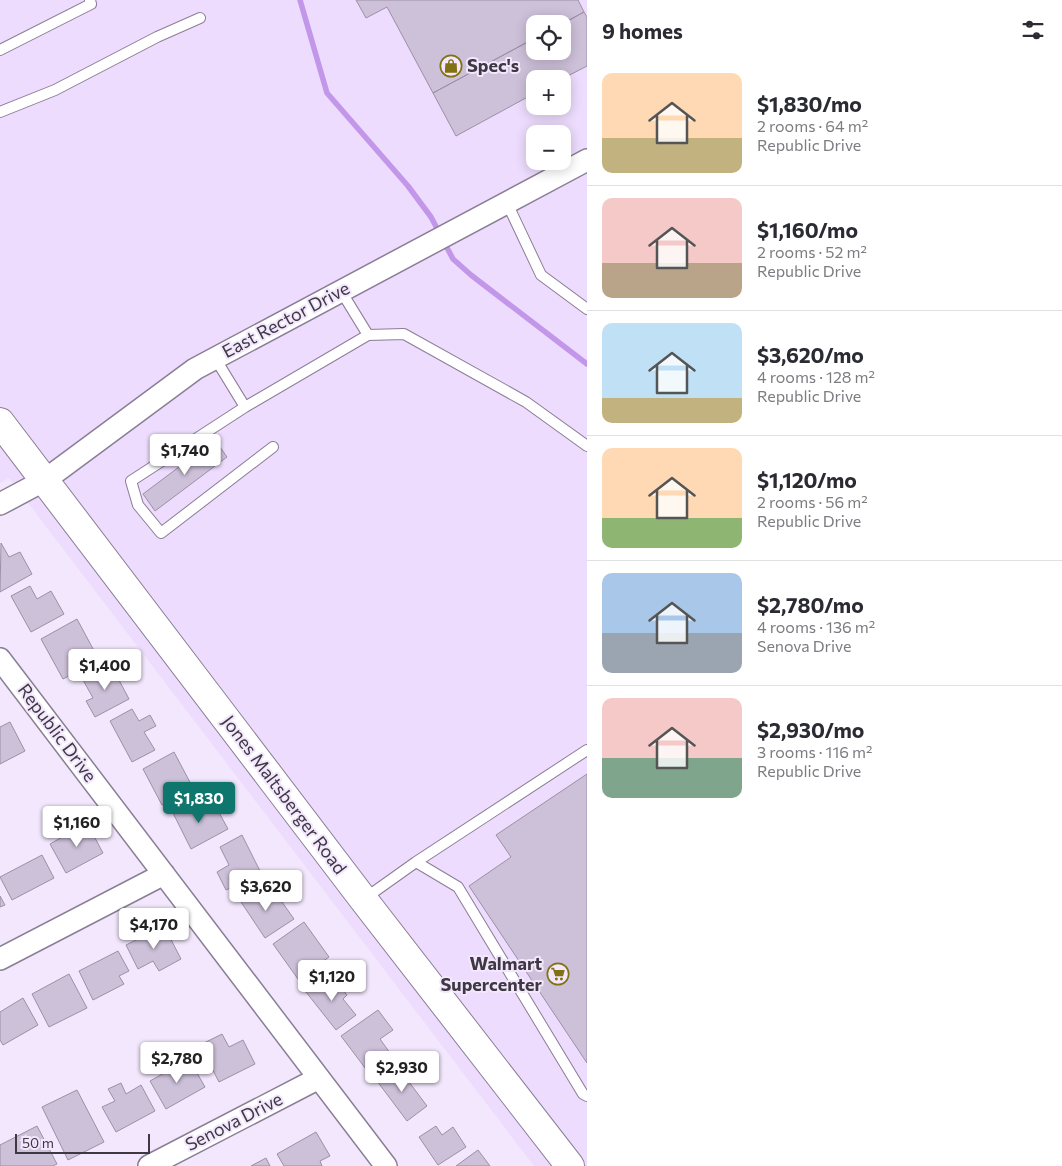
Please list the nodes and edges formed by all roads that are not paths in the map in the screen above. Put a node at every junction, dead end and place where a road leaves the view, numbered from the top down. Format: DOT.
graph roads {
  1 [pos="90,0"];
  2 [pos="200,18"];
  3 [pos="0,50"];
  4 [pos="0,112"];
  5 [pos="587,160"];
  6 [pos="507,202"];
  7 [pos="341,290"];
  8 [pos="587,309"];
  9 [pos="368,334"];
  10 [pos="215,358"];
  11 [pos="245,407"];
  12 [pos="0,422"];
  13 [pos="587,446"];
  14 [pos="273,447"];
  15 [pos="45,480"];
  16 [pos="0,504"];
  17 [pos="2,664"];
  18 [pos="587,750"];
  19 [pos="416,862"];
  20 [pos="164,874"];
  21 [pos="363,900"];
  22 [pos="0,959"];
  23 [pos="319,1078"];
  24 [pos="587,1096"];
  25 [pos="587,1164"];
  26 [pos="149,1166"];
  27 [pos="386,1166"];
  28 [pos="570,1166"];
  29 [pos="583,1166"];
  1 -- 3 [label="lane"];
  2 -- 4 [label="lane"];
  5 -- 6 [label="street, East Rector Drive"];
  6 -- 7 [label="street, East Rector Drive"];
  6 -- 8 [label="lane"];
  7 -- 9 [label="lane"];
  7 -- 10 [label="street, East Rector Drive"];
  9 -- 11 [label="lane"];
  9 -- 13 [label="lane"];
  10 -- 11 [label="lane"];
  10 -- 15 [label="street, East Rector Drive"];
  11 -- 14 [label="lane"];
  12 -- 15 [label="main road, Jones Maltsberger Road"];
  15 -- 16 [label="street, East Rector Drive"];
  15 -- 21 [label="main road, Jones Maltsberger Road"];
  17 -- 20 [label="street, Republic Drive"];
  18 -- 19 [label="lane"];
  19 -- 21 [label="lane"];
  19 -- 24 [label="lane"];
  20 -- 22 [label="street"];
  20 -- 23 [label="street, Republic Drive"];
  21 -- 28 [label="main road, Jones Maltsberger Road"];
  23 -- 26 [label="street, Senova Drive"];
  23 -- 27 [label="street, Republic Drive"];
  25 -- 29 [label="street"];
}
